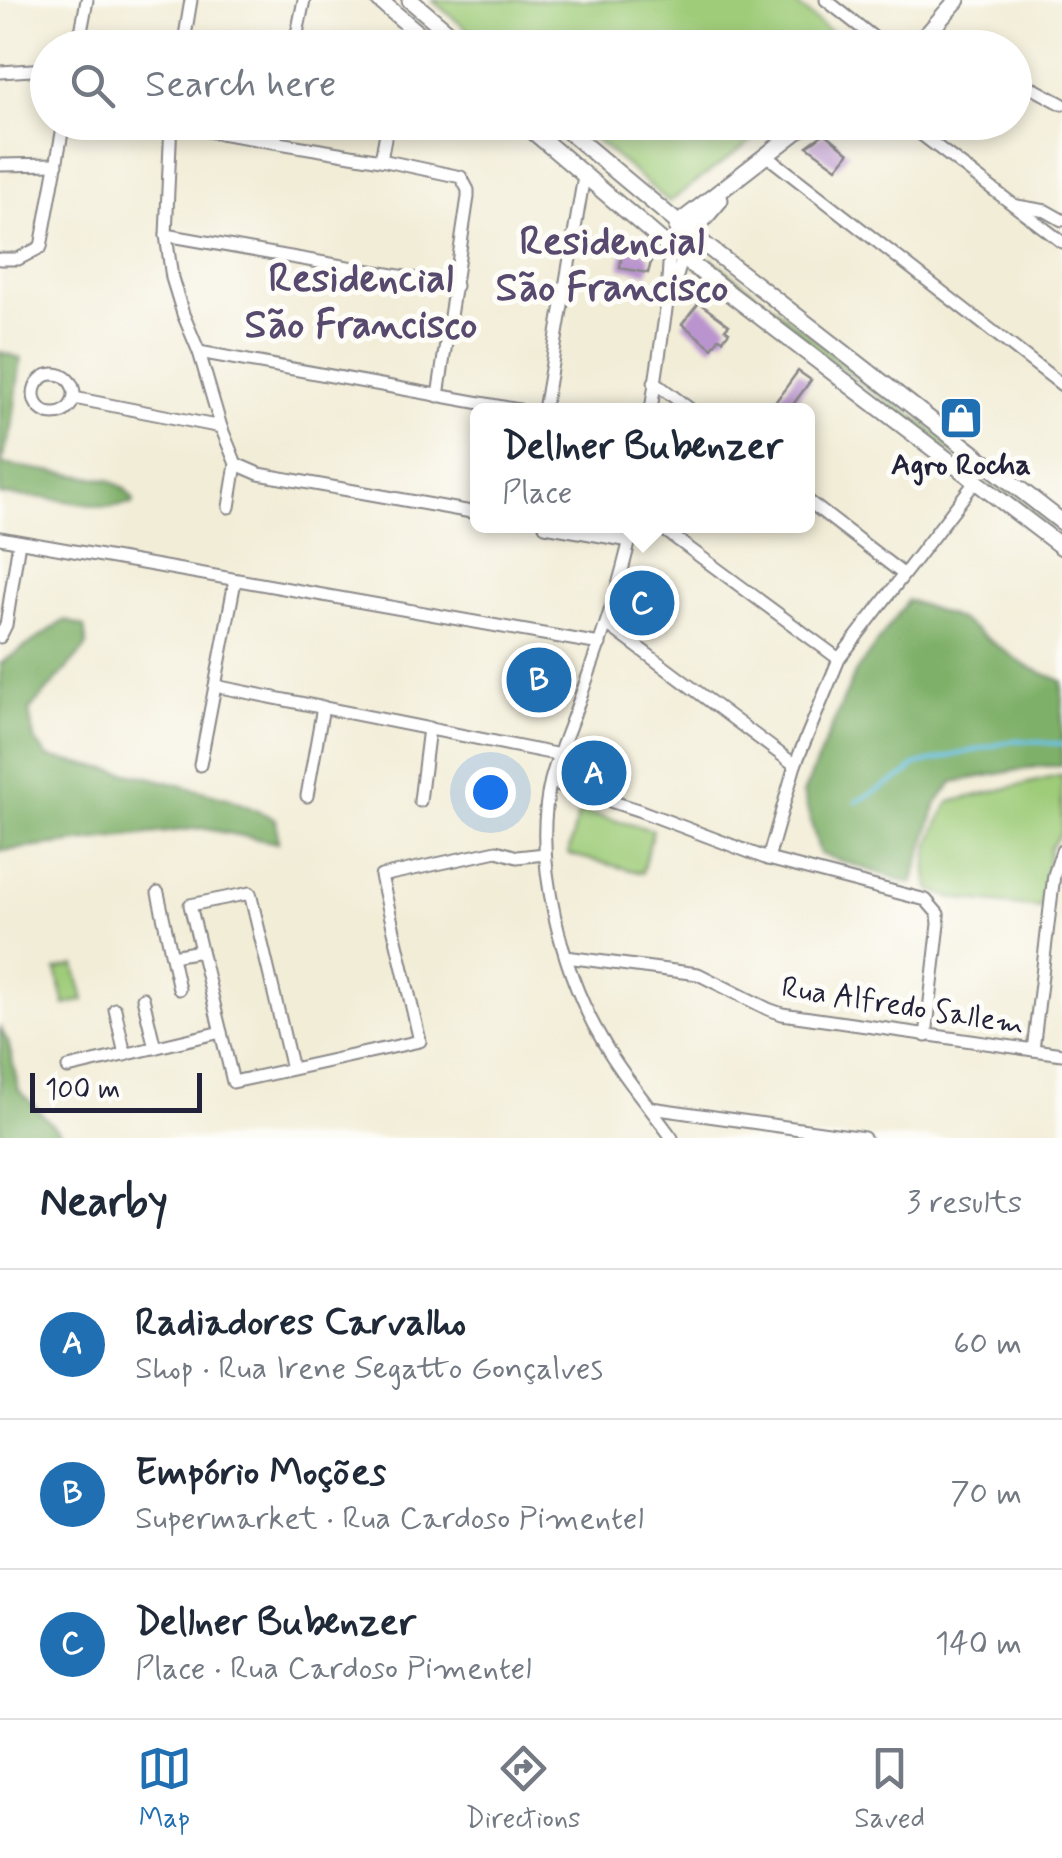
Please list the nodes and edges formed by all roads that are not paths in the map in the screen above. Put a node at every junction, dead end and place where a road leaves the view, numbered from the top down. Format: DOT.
graph roads {
  1 [pos="88,0"];
  2 [pos="191,0"];
  3 [pos="304,0"];
  4 [pos="379,0"];
  5 [pos="410,0"];
  6 [pos="826,0"];
  7 [pos="957,0"];
  8 [pos="407,22"];
  9 [pos="82,30"];
  10 [pos="185,30"];
  11 [pos="298,30"];
  12 [pos="405,30"];
  13 [pos="416,30"];
  14 [pos="446,30"];
  15 [pos="864,30"];
  16 [pos="931,30"];
  17 [pos="30,70"];
  18 [pos="0,72"];
  19 [pos="1032,88"];
  20 [pos="1062,104"];
  21 [pos="61,140"];
  22 [pos="170,140"];
  23 [pos="263,140"];
  24 [pos="385,140"];
  25 [pos="543,140"];
  26 [pos="579,140"];
  27 [pos="787,140"];
  28 [pos="929,140"];
  29 [pos="275,142"];
  30 [pos="768,156"];
  31 [pos="381,160"];
  32 [pos="56,164"];
  33 [pos="0,165"];
  34 [pos="584,176"];
  35 [pos="1017,206"];
  36 [pos="1062,220"];
  37 [pos="685,228"];
  38 [pos="166,235"];
  39 [pos="1062,242"];
  40 [pos="677,252"];
  41 [pos="0,260"];
  42 [pos="456,286"];
  43 [pos="199,352"];
  44 [pos="654,382"];
  45 [pos="1062,385"];
  46 [pos="438,396"];
  47 [pos="74,398"];
  48 [pos="478,403"];
  49 [pos="545,403"];
  50 [pos="652,403"];
  51 [pos="682,403"];
  52 [pos="221,427"];
  53 [pos="236,464"];
  54 [pos="975,482"];
  55 [pos="815,506"];
  56 [pos="229,507"];
  57 [pos="470,512"];
  58 [pos="1062,522"];
  59 [pos="585,533"];
  60 [pos="632,533"];
  61 [pos="668,533"];
  62 [pos="0,538"];
  63 [pos="630,541"];
  64 [pos="20,542"];
  65 [pos="1062,547"];
  66 [pos="904,574"];
  67 [pos="235,581"];
  68 [pos="607,624"];
  69 [pos="0,637"];
  70 [pos="600,644"];
  71 [pos="839,659"];
  72 [pos="215,686"];
  73 [pos="323,707"];
  74 [pos="429,728"];
  75 [pos="560,755"];
  76 [pos="200,765"];
  77 [pos="795,765"];
  78 [pos="551,782"];
  79 [pos="307,796"];
  80 [pos="420,802"];
  81 [pos="1062,851"];
  82 [pos="546,854"];
  83 [pos="768,858"];
  84 [pos="158,893"];
  85 [pos="201,951"];
  86 [pos="172,956"];
  87 [pos="566,957"];
  88 [pos="179,989"];
  89 [pos="143,998"];
  90 [pos="115,1009"];
  91 [pos="221,1032"];
  92 [pos="926,1036"];
  93 [pos="155,1048"];
  94 [pos="1032,1050"];
  95 [pos="1062,1054"];
  96 [pos="125,1055"];
  97 [pos="68,1068"];
  98 [pos="292,1069"];
  99 [pos="651,1108"];
  100 [pos="672,1138"];
  101 [pos="864,1138"];
  1 -- 9 [label="street"];
  2 -- 10 [label="street"];
  3 -- 11 [label="street"];
  4 -- 8 [label="main road"];
  5 -- 14 [label="main road"];
  6 -- 15 [label="street"];
  7 -- 16 [label="main road"];
  8 -- 12 [label="street"];
  8 -- 13 [label="main road"];
  17 -- 18 [label="street"];
  19 -- 20 [label="street"];
  21 -- 32 [label="street"];
  22 -- 38 [label="street"];
  23 -- 29 [label="street"];
  24 -- 31 [label="street"];
  25 -- 34 [label="main road"];
  26 -- 37 [label="main road"];
  27 -- 30 [label="main road"];
  28 -- 35 [label="street"];
  29 -- 31 [label="street"];
  30 -- 37 [label="main road"];
  30 -- 45 [label="street"];
  31 -- 42 [label="street"];
  32 -- 33 [label="street"];
  32 -- 41 [label="street"];
  34 -- 40 [label="main road"];
  34 -- 49 [label="street"];
  35 -- 36 [label="street"];
  35 -- 39 [label="street"];
  37 -- 40 [label="main road"];
  37 -- 58 [label="main road"];
  38 -- 42 [label="street"];
  38 -- 43 [label="street"];
  40 -- 44 [label="street"];
  40 -- 54 [label="main road"];
  42 -- 46 [label="street"];
  43 -- 46 [label="street"];
  43 -- 52 [label="street"];
  44 -- 50 [label="street"];
  44 -- 51 [label="street"];
  46 -- 48 [label="street"];
  47 -- 52 [label="street"];
  52 -- 53 [label="street"];
  53 -- 56 [label="street"];
  53 -- 57 [label="street"];
  54 -- 65 [label="main road"];
  54 -- 66 [label="street"];
  55 -- 66 [label="street"];
  59 -- 63 [label="street"];
  60 -- 63 [label="street"];
  61 -- 71 [label="street"];
  62 -- 64 [label="street"];
  63 -- 68 [label="street"];
  64 -- 67 [label="street"];
  64 -- 69 [label="street"];
  66 -- 71 [label="street"];
  67 -- 70 [label="street"];
  67 -- 72 [label="street"];
  68 -- 70 [label="street"];
  68 -- 77 [label="street"];
  70 -- 75 [label="street"];
  71 -- 77 [label="street"];
  72 -- 73 [label="street"];
  72 -- 76 [label="street"];
  73 -- 74 [label="street"];
  73 -- 79 [label="street"];
  74 -- 75 [label="street"];
  74 -- 80 [label="street"];
  75 -- 78 [label="street"];
  77 -- 83 [label="street"];
  78 -- 82 [label="street"];
  78 -- 83 [label="street"];
  81 -- 94 [label="street"];
  82 -- 87 [label="street"];
  82 -- 98 [label="street"];
  83 -- 92 [label="street"];
  84 -- 86 [label="street"];
  85 -- 86 [label="street"];
  85 -- 91 [label="street"];
  85 -- 98 [label="street"];
  86 -- 88 [label="street"];
  87 -- 92 [label="street, Rua Alfredo Sallem"];
  87 -- 99 [label="street"];
  89 -- 93 [label="street"];
  90 -- 96 [label="street"];
  91 -- 93 [label="street"];
  91 -- 98 [label="street"];
  92 -- 94 [label="street, Rua Alfredo Sallem"];
  93 -- 96 [label="street"];
  94 -- 95 [label="street, Rua Alfredo Sallem"];
  96 -- 97 [label="street"];
  99 -- 100 [label="street"];
  99 -- 101 [label="street"];
}
